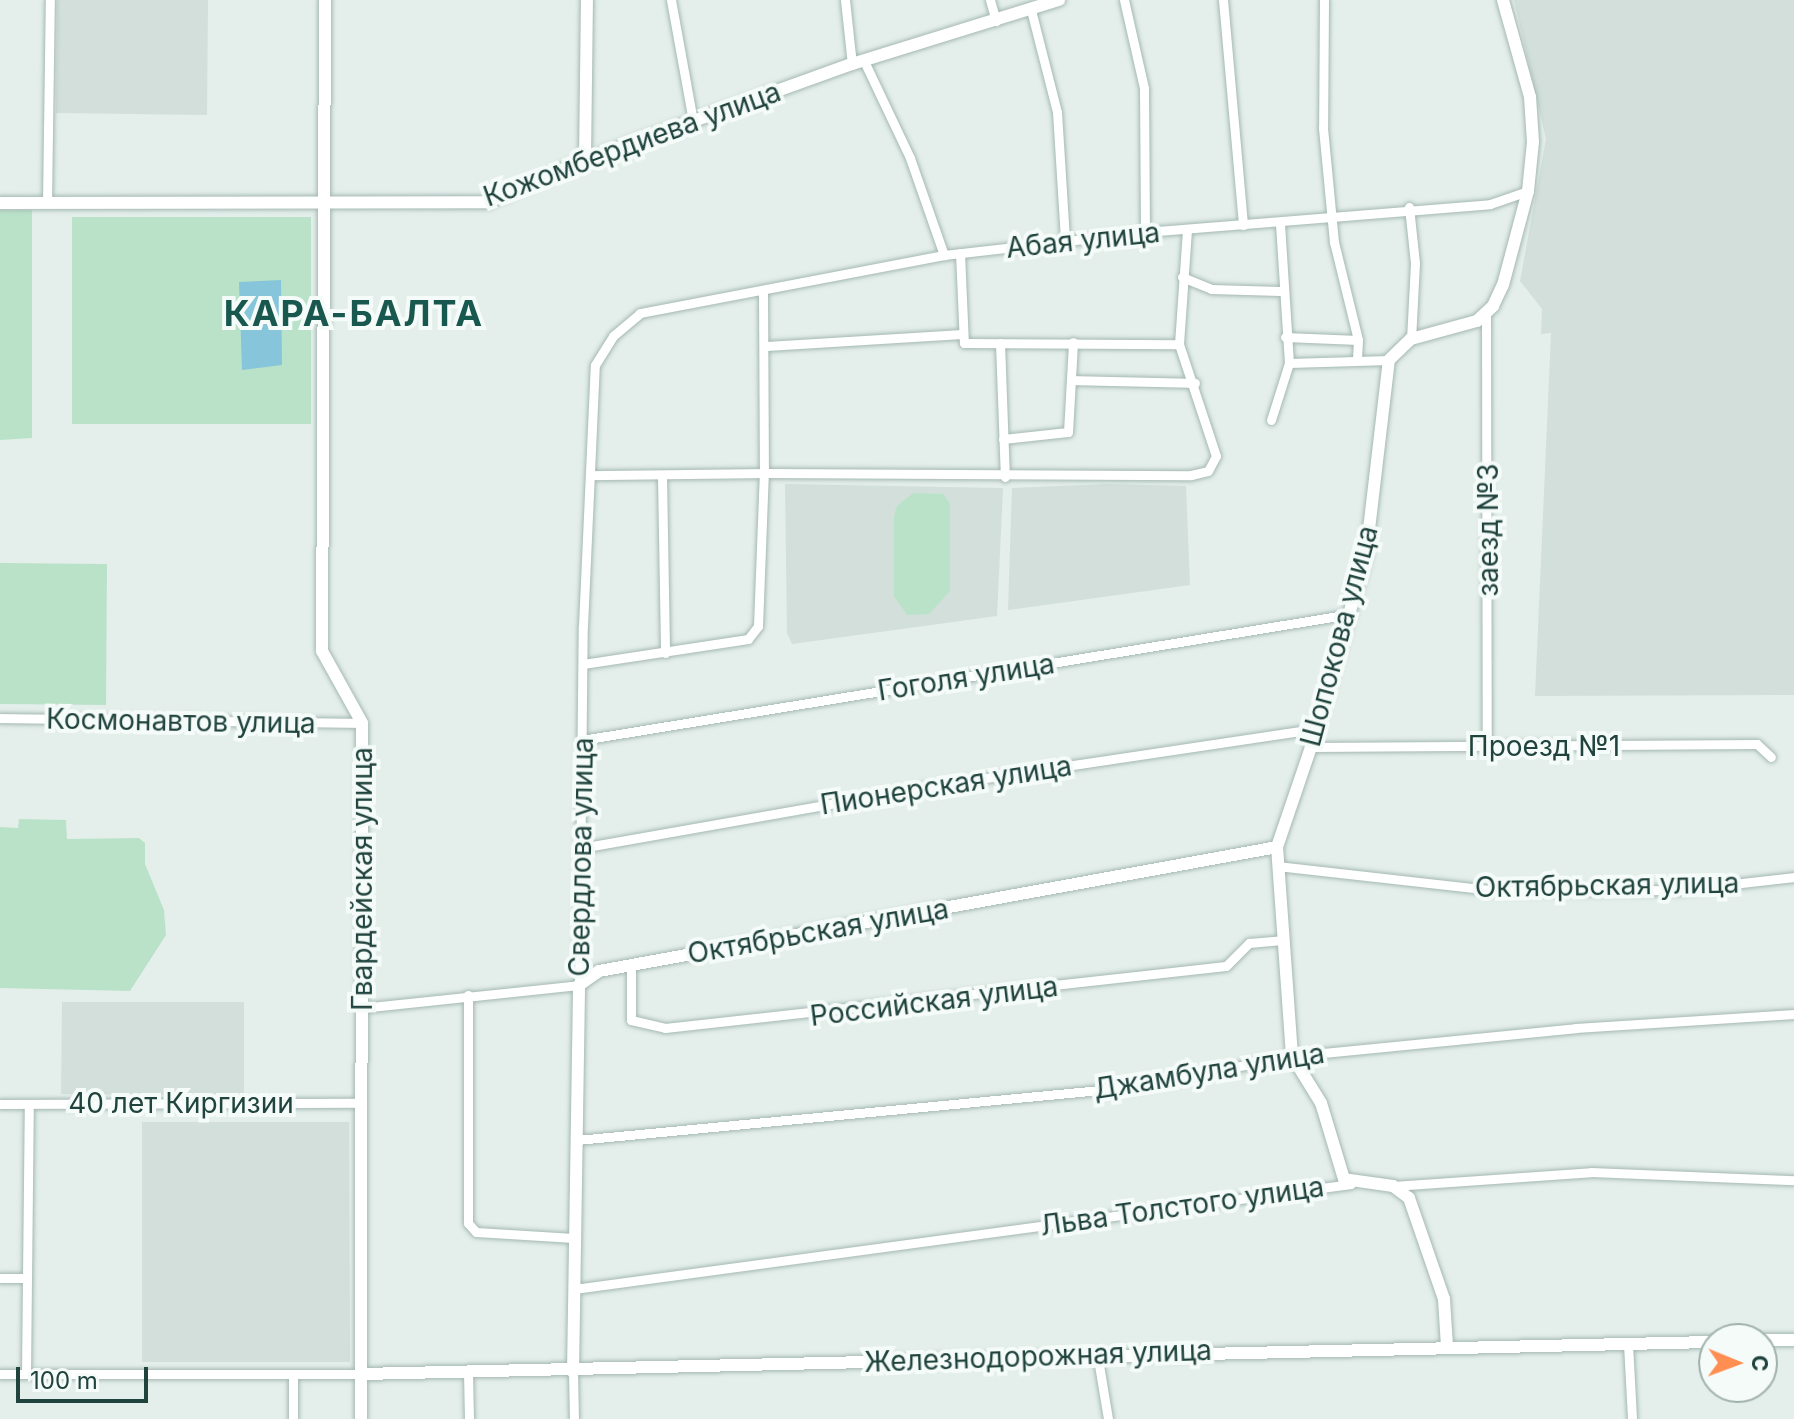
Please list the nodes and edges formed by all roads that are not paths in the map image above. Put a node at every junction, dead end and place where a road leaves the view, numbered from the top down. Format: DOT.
graph roads {
  1 [pos="50,0"];
  2 [pos="325,0"];
  3 [pos="587,0"];
  4 [pos="671,0"];
  5 [pos="845,0"];
  6 [pos="990,0"];
  7 [pos="1059,0"];
  8 [pos="1124,0"];
  9 [pos="1223,0"];
  10 [pos="1324,0"];
  11 [pos="1503,0"];
  12 [pos="1031,10"];
  13 [pos="996,21"];
  14 [pos="858,63"];
  15 [pos="693,121"];
  16 [pos="585,160"];
  17 [pos="1528,191"];
  18 [pos="0,203"];
  19 [pos="47,203"];
  20 [pos="325,205"];
  21 [pos="1409,207"];
  22 [pos="1332,217"];
  23 [pos="1280,222"];
  24 [pos="1243,225"];
  25 [pos="1187,229"];
  26 [pos="1145,232"];
  27 [pos="1065,240"];
  28 [pos="960,253"];
  29 [pos="944,255"];
  30 [pos="1182,277"];
  31 [pos="763,290"];
  32 [pos="1280,291"];
  33 [pos="640,313"];
  34 [pos="1486,314"];
  35 [pos="962,334"];
  36 [pos="1285,337"];
  37 [pos="1411,339"];
  38 [pos="1358,340"];
  39 [pos="1073,342"];
  40 [pos="1000,343"];
  41 [pos="1179,344"];
  42 [pos="767,346"];
  43 [pos="1357,358"];
  44 [pos="1389,360"];
  45 [pos="1289,363"];
  46 [pos="1072,380"];
  47 [pos="1195,383"];
  48 [pos="1271,420"];
  49 [pos="1003,439"];
  50 [pos="764,473"];
  51 [pos="590,475"];
  52 [pos="662,476"];
  53 [pos="1005,477"];
  54 [pos="1351,614"];
  55 [pos="665,653"];
  56 [pos="583,664"];
  57 [pos="0,718"];
  58 [pos="362,723"];
  59 [pos="1313,729"];
  60 [pos="582,740"];
  61 [pos="1311,747"];
  62 [pos="1487,747"];
  63 [pos="1771,757"];
  64 [pos="1277,847"];
  65 [pos="581,848"];
  66 [pos="1277,866"];
  67 [pos="1794,877"];
  68 [pos="1282,940"];
  69 [pos="631,964"];
  70 [pos="579,985"];
  71 [pos="468,995"];
  72 [pos="361,1008"];
  73 [pos="1794,1014"];
  74 [pos="1292,1056"];
  75 [pos="361,1103"];
  76 [pos="0,1104"];
  77 [pos="29,1104"];
  78 [pos="577,1140"];
  79 [pos="1794,1180"];
  80 [pos="1351,1184"];
  81 [pos="1393,1186"];
  82 [pos="574,1238"];
  83 [pos="0,1278"];
  84 [pos="27,1278"];
  85 [pos="574,1289"];
  86 [pos="1698,1342"];
  87 [pos="1628,1344"];
  88 [pos="1447,1346"];
  89 [pos="1097,1353"];
  90 [pos="468,1372"];
  91 [pos="573,1372"];
  92 [pos="0,1374"];
  93 [pos="26,1374"];
  94 [pos="293,1374"];
  95 [pos="362,1374"];
  96 [pos="293,1419"];
  97 [pos="361,1419"];
  98 [pos="469,1419"];
  99 [pos="574,1419"];
  100 [pos="1108,1419"];
  101 [pos="1632,1419"];
  1 -- 19 [label="street"];
  2 -- 20 [label="street, Гвардейская улица"];
  3 -- 16 [label="street"];
  4 -- 15 [label="street"];
  5 -- 14 [label="street"];
  6 -- 13 [label="street"];
  7 -- 12 [label="street, Кожомбердиева улица"];
  8 -- 26 [label="street"];
  9 -- 24 [label="street"];
  10 -- 22 [label="street"];
  11 -- 17 [label="street"];
  12 -- 13 [label="street, Кожомбердиева улица"];
  12 -- 27 [label="street"];
  13 -- 14 [label="street, Кожомбердиева улица"];
  14 -- 15 [label="street, Кожомбердиева улица"];
  14 -- 29 [label="street"];
  15 -- 16 [label="street, Кожомбердиева улица"];
  16 -- 20 [label="street, Кожомбердиева улица"];
  17 -- 21 [label="street, Абая улица"];
  17 -- 34 [label="street"];
  18 -- 19 [label="street, Кожомбердиева улица"];
  19 -- 20 [label="street, Кожомбердиева улица"];
  20 -- 58 [label="street, Гвардейская улица"];
  21 -- 22 [label="street, Абая улица"];
  21 -- 37 [label="street"];
  22 -- 23 [label="street, Абая улица"];
  22 -- 38 [label="street"];
  23 -- 24 [label="street, Абая улица"];
  23 -- 32 [label="street"];
  24 -- 25 [label="street, Абая улица"];
  25 -- 26 [label="street, Абая улица"];
  25 -- 30 [label="street"];
  26 -- 27 [label="street, Абая улица"];
  27 -- 28 [label="street, Абая улица"];
  28 -- 29 [label="street, Абая улица"];
  28 -- 35 [label="street"];
  29 -- 31 [label="street, Абая улица"];
  30 -- 32 [label="street"];
  30 -- 41 [label="street"];
  31 -- 33 [label="street, Абая улица"];
  31 -- 42 [label="street"];
  32 -- 36 [label="street"];
  33 -- 51 [label="street, Свердлова улица"];
  34 -- 37 [label="street"];
  34 -- 62 [label="street, заезд №3"];
  35 -- 40 [label="street"];
  35 -- 42 [label="street"];
  36 -- 38 [label="street"];
  36 -- 45 [label="street"];
  37 -- 44 [label="street"];
  38 -- 43 [label="street"];
  39 -- 40 [label="street"];
  39 -- 41 [label="street"];
  39 -- 46 [label="street"];
  40 -- 49 [label="street"];
  41 -- 47 [label="street"];
  42 -- 50 [label="street"];
  43 -- 44 [label="street"];
  43 -- 45 [label="street"];
  44 -- 54 [label="street, Шопокова улица"];
  45 -- 48 [label="street"];
  46 -- 47 [label="street"];
  46 -- 49 [label="street"];
  47 -- 53 [label="street"];
  49 -- 53 [label="street"];
  50 -- 52 [label="street"];
  50 -- 53 [label="street"];
  50 -- 55 [label="street"];
  51 -- 52 [label="street"];
  51 -- 56 [label="street, Свердлова улица"];
  52 -- 55 [label="street"];
  54 -- 59 [label="street, Шопокова улица"];
  54 -- 60 [label="street, Гоголя улица"];
  55 -- 56 [label="street"];
  56 -- 60 [label="street, Свердлова улица"];
  57 -- 58 [label="street, Космонавтов улица"];
  58 -- 72 [label="street, Гвардейская улица"];
  59 -- 61 [label="street, Шопокова улица"];
  59 -- 65 [label="street, Пионерская улица"];
  60 -- 65 [label="street, Свердлова улица"];
  61 -- 62 [label="street, Проезд №1"];
  61 -- 64 [label="street, Шопокова улица"];
  62 -- 63 [label="street, Проезд №1"];
  64 -- 66 [label="street, Шопокова улица"];
  64 -- 69 [label="street, Октябрьская улица"];
  65 -- 70 [label="street, Свердлова улица"];
  66 -- 67 [label="street, Октябрьская улица"];
  66 -- 68 [label="street, Шопокова улица"];
  68 -- 69 [label="street, Российская улица"];
  68 -- 74 [label="street, Шопокова улица"];
  69 -- 70 [label="street, Октябрьская улица"];
  70 -- 71 [label="street, Октябрьская улица"];
  70 -- 78 [label="street, Свердлова улица"];
  71 -- 72 [label="street, Октябрьская улица"];
  71 -- 82 [label="street"];
  72 -- 75 [label="street, Гвардейская улица"];
  73 -- 74 [label="street, Джамбула улица"];
  74 -- 78 [label="street, Джамбула улица"];
  74 -- 80 [label="street, Шопокова улица"];
  75 -- 77 [label="street, 40 лет Киргизии"];
  75 -- 95 [label="street, Гвардейская улица"];
  76 -- 77 [label="street, 40 лет Киргизии"];
  77 -- 84 [label="street"];
  78 -- 82 [label="street, Свердлова улица"];
  79 -- 81 [label="street, Льва Толстого улица"];
  80 -- 81 [label="street, Льва Толстого улица"];
  80 -- 85 [label="street, Льва Толстого улица"];
  81 -- 88 [label="street"];
  82 -- 85 [label="street, Свердлова улица"];
  83 -- 84 [label="street"];
  84 -- 93 [label="street"];
  85 -- 91 [label="street, Свердлова улица"];
  86 -- 87 [label="street, Железнодорожная улица"];
  87 -- 88 [label="street, Железнодорожная улица"];
  87 -- 101 [label="street"];
  88 -- 89 [label="street, Железнодорожная улица"];
  89 -- 91 [label="street, Железнодорожная улица"];
  89 -- 100 [label="street"];
  90 -- 91 [label="street, Железнодорожная улица"];
  90 -- 95 [label="street, Железнодорожная улица"];
  90 -- 98 [label="street"];
  91 -- 99 [label="street, Свердлова улица"];
  92 -- 93 [label="street"];
  93 -- 94 [label="street"];
  94 -- 95 [label="street"];
  94 -- 96 [label="street"];
  95 -- 97 [label="street, Гвардейская улица"];
}
